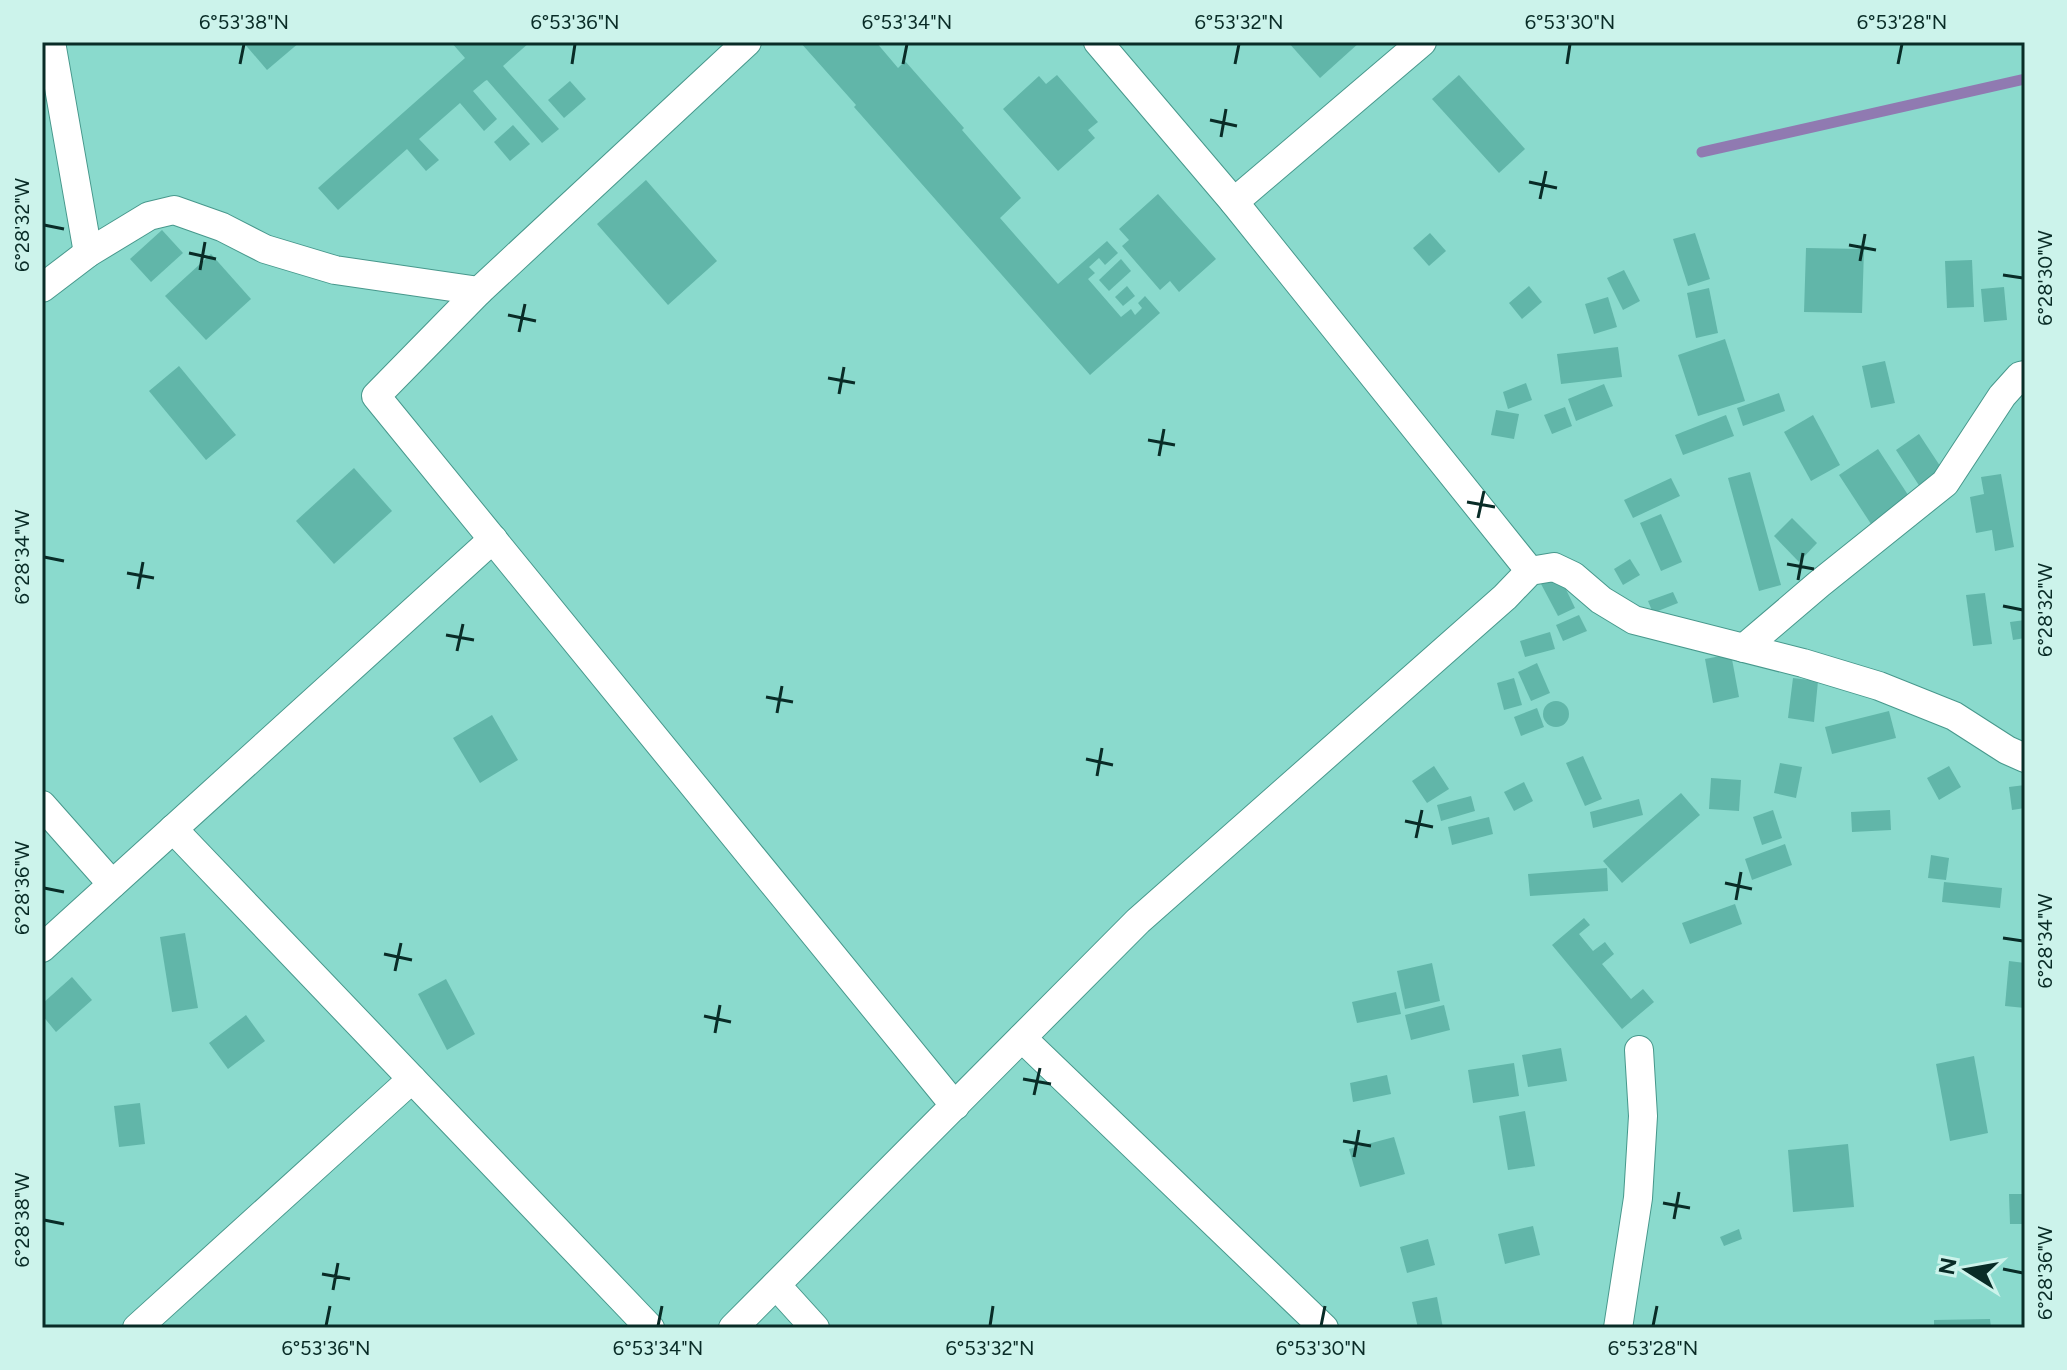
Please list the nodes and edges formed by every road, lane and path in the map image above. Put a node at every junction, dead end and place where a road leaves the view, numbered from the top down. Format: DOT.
graph roads {
  1 [pos="51,42"];
  2 [pos="747,42"];
  3 [pos="1098,42"];
  4 [pos="1422,42"];
  5 [pos="1234,202"];
  6 [pos="88,253"];
  7 [pos="42,288"];
  8 [pos="479,291"];
  9 [pos="2025,375"];
  10 [pos="493,539"];
  11 [pos="1530,571"];
  12 [pos="1744,648"];
  13 [pos="2025,758"];
  14 [pos="42,805"];
  15 [pos="173,829"];
  16 [pos="112,884"];
  17 [pos="42,948"];
  18 [pos="1022,1038"];
  19 [pos="1639,1050"];
  20 [pos="412,1079"];
  21 [pos="955,1106"];
  22 [pos="776,1285"];
  23 [pos="137,1328"];
  24 [pos="650,1328"];
  25 [pos="733,1328"];
  26 [pos="815,1328"];
  27 [pos="1324,1328"];
  28 [pos="1618,1328"];
  1 -- 6 [label="street"];
  2 -- 8 [label="street"];
  3 -- 5 [label="street"];
  4 -- 5 [label="street"];
  5 -- 11 [label="street"];
  6 -- 7 [label="street"];
  6 -- 8 [label="street"];
  8 -- 10 [label="street"];
  9 -- 12 [label="street"];
  10 -- 15 [label="street"];
  10 -- 21 [label="street"];
  11 -- 12 [label="street"];
  11 -- 18 [label="street"];
  12 -- 13 [label="street"];
  14 -- 16 [label="street"];
  15 -- 16 [label="street"];
  15 -- 20 [label="street"];
  16 -- 17 [label="street"];
  18 -- 21 [label="street"];
  18 -- 27 [label="street"];
  19 -- 28 [label="street"];
  20 -- 23 [label="street"];
  20 -- 24 [label="street"];
  21 -- 22 [label="street"];
  22 -- 25 [label="street"];
  22 -- 26 [label="street"];
}
